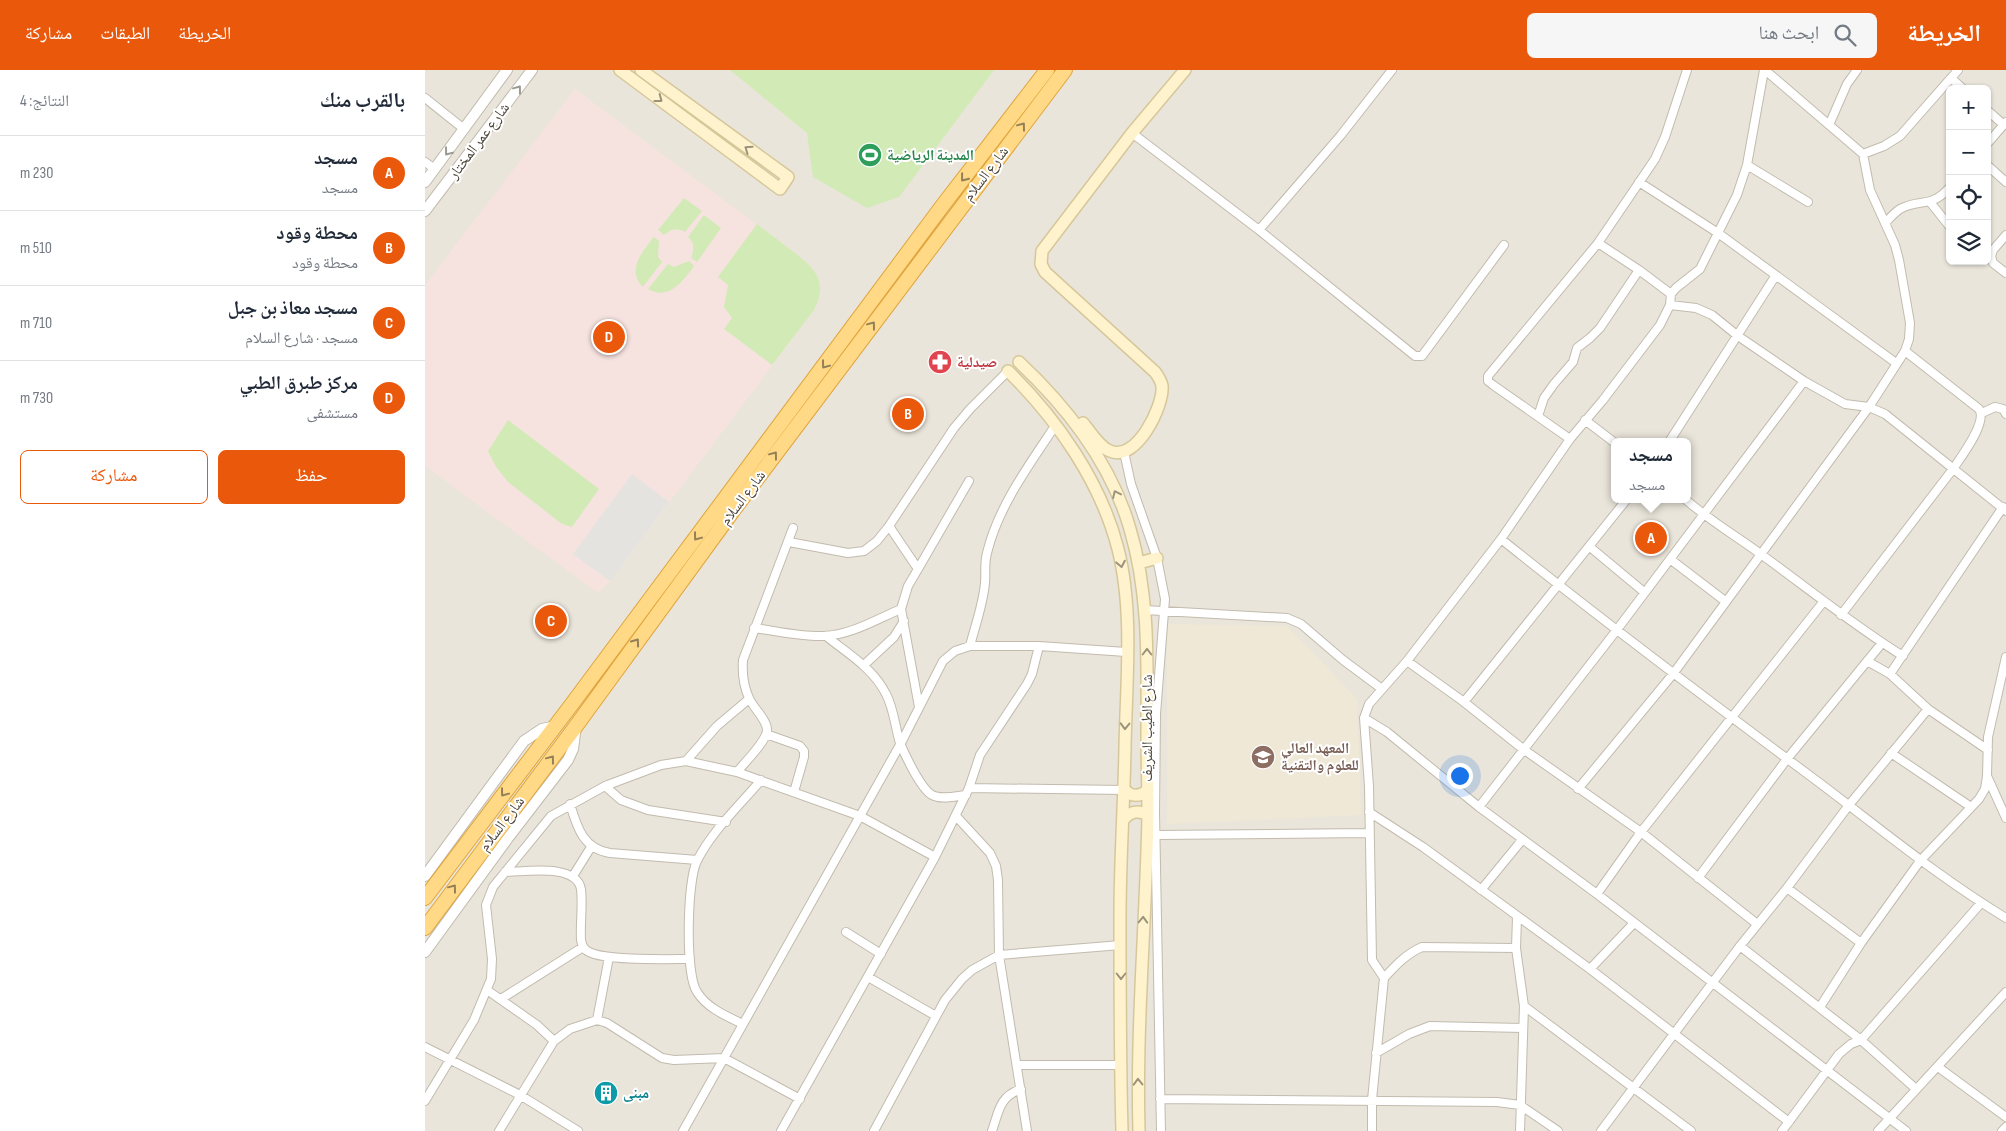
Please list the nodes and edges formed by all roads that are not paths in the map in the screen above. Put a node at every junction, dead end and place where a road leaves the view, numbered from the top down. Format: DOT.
graph roads {
  1 [pos="507,70"];
  2 [pos="532,70"];
  3 [pos="620,70"];
  4 [pos="641,70"];
  5 [pos="1047,70"];
  6 [pos="1065,70"];
  7 [pos="1185,70"];
  8 [pos="1392,70"];
  9 [pos="1687,70"];
  10 [pos="1765,70"];
  11 [pos="1857,70"];
  12 [pos="1958,70"];
  13 [pos="1951,78"];
  14 [pos="1959,85"];
  15 [pos="425,98"];
  16 [pos="1991,113"];
  17 [pos="2005,123"];
  18 [pos="1829,124"];
  19 [pos="464,129"];
  20 [pos="1132,133"];
  21 [pos="1991,139"];
  22 [pos="1863,154"];
  23 [pos="425,162"];
  24 [pos="1747,165"];
  25 [pos="435,169"];
  26 [pos="1991,169"];
  27 [pos="425,182"];
  28 [pos="1639,182"];
  29 [pos="2006,182"];
  30 [pos="1946,191"];
  31 [pos="1808,202"];
  32 [pos="1929,202"];
  33 [pos="425,211"];
  34 [pos="1946,222"];
  35 [pos="1885,223"];
  36 [pos="1259,230"];
  37 [pos="1719,234"];
  38 [pos="2006,235"];
  39 [pos="1598,243"];
  40 [pos="1504,245"];
  41 [pos="1991,252"];
  42 [pos="1991,258"];
  43 [pos="1639,270"];
  44 [pos="2006,273"];
  45 [pos="1776,275"];
  46 [pos="1671,294"];
  47 [pos="1670,305"];
  48 [pos="1738,336"];
  49 [pos="1905,350"];
  50 [pos="1019,362"];
  51 [pos="1896,363"];
  52 [pos="1008,371"];
  53 [pos="1804,381"];
  54 [pos="1869,407"];
  55 [pos="1982,413"];
  56 [pos="2006,414"];
  57 [pos="1069,416"];
  58 [pos="1538,416"];
  59 [pos="1585,420"];
  60 [pos="1055,426"];
  61 [pos="1672,438"];
  62 [pos="1570,439"];
  63 [pos="1611,440"];
  64 [pos="1123,452"];
  65 [pos="1953,468"];
  66 [pos="969,481"];
  67 [pos="1624,503"];
  68 [pos="1690,503"];
  69 [pos="2004,509"];
  70 [pos="1703,515"];
  71 [pos="889,526"];
  72 [pos="793,528"];
  73 [pos="1501,539"];
  74 [pos="789,542"];
  75 [pos="1590,546"];
  76 [pos="1760,554"];
  77 [pos="1157,558"];
  78 [pos="1670,559"];
  79 [pos="1139,563"];
  80 [pos="918,569"];
  81 [pos="1559,585"];
  82 [pos="1644,592"];
  83 [pos="1725,601"];
  84 [pos="1824,601"];
  85 [pos="901,609"];
  86 [pos="1145,610"];
  87 [pos="1165,610"];
  88 [pos="1841,615"];
  89 [pos="904,621"];
  90 [pos="754,628"];
  91 [pos="1616,631"];
  92 [pos="826,636"];
  93 [pos="1882,643"];
  94 [pos="970,646"];
  95 [pos="1039,646"];
  96 [pos="1126,652"];
  97 [pos="1903,656"];
  98 [pos="2006,657"];
  99 [pos="1407,661"];
  100 [pos="1867,661"];
  101 [pos="864,665"];
  102 [pos="1673,674"];
  103 [pos="1890,674"];
  104 [pos="1382,689"];
  105 [pos="749,699"];
  106 [pos="1464,702"];
  107 [pos="919,707"];
  108 [pos="1928,708"];
  109 [pos="1731,717"];
  110 [pos="1364,718"];
  111 [pos="555,726"];
  112 [pos="576,726"];
  113 [pos="766,734"];
  114 [pos="901,743"];
  115 [pos="1523,750"];
  116 [pos="1988,750"];
  117 [pos="1891,753"];
  118 [pos="1787,759"];
  119 [pos="686,760"];
  120 [pos="737,772"];
  121 [pos="1987,776"];
  122 [pos="761,780"];
  123 [pos="605,786"];
  124 [pos="1578,789"];
  125 [pos="1125,790"];
  126 [pos="1147,790"];
  127 [pos="794,792"];
  128 [pos="968,792"];
  129 [pos="570,804"];
  130 [pos="1849,805"];
  131 [pos="1479,807"];
  132 [pos="1971,807"];
  133 [pos="1369,812"];
  134 [pos="1148,815"];
  135 [pos="860,816"];
  136 [pos="956,816"];
  137 [pos="2006,818"];
  138 [pos="1124,819"];
  139 [pos="726,822"];
  140 [pos="1641,832"];
  141 [pos="1369,833"];
  142 [pos="1156,835"];
  143 [pos="1522,840"];
  144 [pos="591,847"];
  145 [pos="935,857"];
  146 [pos="697,860"];
  147 [pos="1920,861"];
  148 [pos="505,872"];
  149 [pos="425,876"];
  150 [pos="573,876"];
  151 [pos="1697,878"];
  152 [pos="1787,888"];
  153 [pos="1481,890"];
  154 [pos="1597,894"];
  155 [pos="425,898"];
  156 [pos="1981,903"];
  157 [pos="1517,917"];
  158 [pos="2006,918"];
  159 [pos="1634,923"];
  160 [pos="1757,924"];
  161 [pos="425,928"];
  162 [pos="846,932"];
  163 [pos="1861,943"];
  164 [pos="1121,945"];
  165 [pos="1740,946"];
  166 [pos="583,947"];
  167 [pos="1516,948"];
  168 [pos="425,952"];
  169 [pos="881,954"];
  170 [pos="999,955"];
  171 [pos="609,957"];
  172 [pos="690,960"];
  173 [pos="1590,969"];
  174 [pos="868,977"];
  175 [pos="1384,978"];
  176 [pos="1712,982"];
  177 [pos="487,990"];
  178 [pos="2006,992"];
  179 [pos="501,999"];
  180 [pos="1523,1006"];
  181 [pos="1820,1007"];
  182 [pos="936,1016"];
  183 [pos="597,1020"];
  184 [pos="743,1024"];
  185 [pos="1523,1028"];
  186 [pos="1673,1034"];
  187 [pos="1861,1040"];
  188 [pos="554,1041"];
  189 [pos="425,1047"];
  190 [pos="1376,1053"];
  191 [pos="449,1058"];
  192 [pos="724,1058"];
  193 [pos="1017,1064"];
  194 [pos="1121,1065"];
  195 [pos="1937,1067"];
  196 [pos="1828,1071"];
  197 [pos="1632,1088"];
  198 [pos="1021,1089"];
  199 [pos="1916,1090"];
  200 [pos="520,1095"];
  201 [pos="800,1099"];
  202 [pos="1160,1099"];
  203 [pos="1372,1100"];
  204 [pos="425,1101"];
  205 [pos="1520,1105"];
  206 [pos="2006,1117"];
  207 [pos="1889,1118"];
  208 [pos="1789,1122"];
  209 [pos="2006,1127"];
  210 [pos="499,1131"];
  211 [pos="578,1131"];
  212 [pos="683,1131"];
  213 [pos="781,1131"];
  214 [pos="874,1131"];
  215 [pos="992,1131"];
  216 [pos="1027,1131"];
  217 [pos="1122,1131"];
  218 [pos="1139,1131"];
  219 [pos="1161,1131"];
  220 [pos="1372,1131"];
  221 [pos="1520,1131"];
  222 [pos="1558,1131"];
  223 [pos="1601,1131"];
  224 [pos="1691,1131"];
  225 [pos="1782,1131"];
  226 [pos="1878,1131"];
  227 [pos="1906,1131"];
  228 [pos="2003,1131"];
  1 -- 19 [label="street, شارع عمر المختار"];
  33 -- 2 [label="street, شارع عمر المختار, one-way"];
  3 -- 4 [label="main road, one-way"];
  5 -- 111 [label="highway, شارع السلام, one-way"];
  112 -- 6 [label="highway, شارع السلام, one-way"];
  7 -- 20 [label="main road"];
  8 -- 36 [label="street"];
  9 -- 28 [label="street"];
  10 -- 18 [label="street"];
  10 -- 24 [label="street"];
  11 -- 18 [label="street"];
  12 -- 13 [label="street"];
  13 -- 14 [label="street"];
  13 -- 22 [label="street"];
  15 -- 19 [label="street"];
  16 -- 17 [label="street"];
  17 -- 21 [label="street"];
  18 -- 22 [label="street"];
  19 -- 25 [label="street, شارع عمر المختار, one-way"];
  20 -- 36 [label="street"];
  20 -- 64 [label="main road"];
  22 -- 35 [label="street"];
  23 -- 25 [label="street"];
  24 -- 31 [label="street"];
  24 -- 37 [label="street"];
  25 -- 27 [label="street, شارع عمر المختار"];
  26 -- 29 [label="street"];
  28 -- 37 [label="street"];
  28 -- 39 [label="street"];
  30 -- 32 [label="street"];
  32 -- 34 [label="street"];
  32 -- 35 [label="street"];
  35 -- 49 [label="street"];
  36 -- 40 [label="street"];
  37 -- 45 [label="street"];
  37 -- 46 [label="street"];
  38 -- 41 [label="street"];
  39 -- 43 [label="street"];
  39 -- 58 [label="street"];
  42 -- 44 [label="street"];
  43 -- 46 [label="street"];
  43 -- 58 [label="street"];
  45 -- 48 [label="street"];
  45 -- 51 [label="street"];
  46 -- 47 [label="street"];
  47 -- 48 [label="street"];
  47 -- 59 [label="street"];
  48 -- 53 [label="street"];
  48 -- 61 [label="street"];
  49 -- 51 [label="street"];
  49 -- 55 [label="street"];
  50 -- 57 [label="main road, شارع الطيب الشريف"];
  51 -- 54 [label="street"];
  52 -- 60 [label="main road, شارع الطيب الشريف"];
  52 -- 71 [label="street"];
  53 -- 54 [label="street"];
  53 -- 70 [label="street"];
  54 -- 65 [label="street"];
  54 -- 76 [label="street"];
  55 -- 56 [label="street"];
  55 -- 65 [label="street"];
  57 -- 60 [label="main road"];
  57 -- 64 [label="main road"];
  79 -- 57 [label="main road, شارع الطيب الشريف, one-way"];
  58 -- 62 [label="street"];
  59 -- 62 [label="street"];
  59 -- 63 [label="street"];
  60 -- 94 [label="street"];
  60 -- 96 [label="main road, شارع الطيب الشريف, one-way"];
  62 -- 73 [label="street"];
  64 -- 77 [label="street"];
  65 -- 69 [label="street"];
  65 -- 88 [label="street"];
  66 -- 80 [label="street"];
  67 -- 75 [label="street"];
  68 -- 70 [label="street"];
  69 -- 97 [label="street"];
  70 -- 76 [label="street"];
  70 -- 78 [label="street"];
  71 -- 74 [label="street"];
  71 -- 80 [label="street"];
  72 -- 74 [label="street"];
  73 -- 81 [label="street"];
  73 -- 99 [label="street"];
  74 -- 90 [label="street"];
  75 -- 81 [label="street"];
  75 -- 82 [label="street"];
  76 -- 83 [label="street"];
  76 -- 84 [label="street"];
  77 -- 79 [label="main road"];
  77 -- 87 [label="street"];
  78 -- 82 [label="street"];
  78 -- 83 [label="street"];
  79 -- 86 [label="main road, شارع الطيب الشريف"];
  80 -- 85 [label="street"];
  81 -- 91 [label="street"];
  81 -- 106 [label="street"];
  82 -- 91 [label="street"];
  83 -- 102 [label="street"];
  84 -- 88 [label="street"];
  84 -- 109 [label="street"];
  85 -- 89 [label="street"];
  85 -- 92 [label="street"];
  86 -- 87 [label="street"];
  126 -- 86 [label="main road, شارع الطيب الشريف, one-way"];
  87 -- 104 [label="street"];
  87 -- 142 [label="street"];
  88 -- 93 [label="street"];
  89 -- 101 [label="street"];
  89 -- 107 [label="street"];
  90 -- 92 [label="street"];
  90 -- 105 [label="street"];
  91 -- 102 [label="street"];
  91 -- 115 [label="street"];
  92 -- 101 [label="street"];
  93 -- 97 [label="street"];
  93 -- 100 [label="street"];
  94 -- 95 [label="street"];
  94 -- 107 [label="street"];
  95 -- 96 [label="street"];
  95 -- 128 [label="street"];
  96 -- 125 [label="main road, شارع الطيب الشريف, one-way"];
  97 -- 103 [label="street"];
  98 -- 116 [label="street"];
  99 -- 104 [label="street"];
  99 -- 106 [label="street"];
  100 -- 103 [label="street"];
  100 -- 118 [label="street"];
  101 -- 114 [label="street"];
  102 -- 109 [label="street"];
  102 -- 124 [label="street"];
  103 -- 108 [label="street"];
  104 -- 110 [label="street"];
  105 -- 113 [label="street"];
  105 -- 119 [label="street"];
  106 -- 115 [label="street"];
  107 -- 114 [label="street"];
  108 -- 116 [label="street"];
  108 -- 117 [label="street"];
  109 -- 118 [label="street"];
  109 -- 140 [label="street"];
  110 -- 131 [label="street"];
  110 -- 133 [label="street"];
  111 -- 149 [label="street"];
  111 -- 155 [label="highway, شارع السلام, one-way"];
  161 -- 112 [label="highway, شارع السلام, one-way"];
  112 -- 168 [label="street"];
  113 -- 120 [label="street"];
  113 -- 127 [label="street"];
  114 -- 128 [label="street"];
  114 -- 135 [label="street"];
  115 -- 124 [label="street"];
  115 -- 131 [label="street"];
  116 -- 121 [label="street"];
  117 -- 130 [label="street"];
  117 -- 132 [label="street"];
  118 -- 130 [label="street"];
  118 -- 151 [label="street"];
  119 -- 120 [label="street"];
  119 -- 123 [label="street"];
  120 -- 122 [label="street"];
  121 -- 132 [label="street"];
  121 -- 137 [label="street"];
  122 -- 127 [label="street"];
  122 -- 139 [label="street"];
  123 -- 129 [label="street"];
  123 -- 139 [label="street"];
  124 -- 140 [label="street"];
  125 -- 126 [label="main road"];
  125 -- 128 [label="street"];
  125 -- 138 [label="main road, شارع الطيب الشريف"];
  126 -- 134 [label="main road, شارع الطيب الشريف"];
  127 -- 135 [label="street"];
  128 -- 136 [label="street"];
  129 -- 144 [label="street"];
  129 -- 148 [label="street"];
  130 -- 147 [label="street"];
  130 -- 152 [label="street"];
  131 -- 143 [label="street"];
  132 -- 147 [label="street"];
  133 -- 141 [label="street"];
  133 -- 153 [label="street"];
  134 -- 138 [label="main road"];
  218 -- 134 [label="main road, شارع الطيب الشريف, one-way"];
  135 -- 145 [label="street"];
  135 -- 184 [label="street"];
  136 -- 145 [label="street"];
  136 -- 170 [label="street"];
  138 -- 164 [label="main road, شارع الطيب الشريف"];
  139 -- 146 [label="street"];
  140 -- 151 [label="street"];
  140 -- 154 [label="street"];
  141 -- 142 [label="street"];
  141 -- 175 [label="street"];
  142 -- 202 [label="street"];
  143 -- 153 [label="street"];
  143 -- 154 [label="street"];
  144 -- 146 [label="street"];
  144 -- 150 [label="street"];
  145 -- 169 [label="street"];
  146 -- 172 [label="street"];
  147 -- 156 [label="street"];
  147 -- 163 [label="street"];
  148 -- 150 [label="street"];
  148 -- 177 [label="street"];
  150 -- 166 [label="street"];
  151 -- 160 [label="street"];
  152 -- 160 [label="street"];
  152 -- 163 [label="street"];
  153 -- 157 [label="street"];
  154 -- 159 [label="street"];
  156 -- 158 [label="street"];
  156 -- 187 [label="street"];
  157 -- 167 [label="street"];
  157 -- 173 [label="street"];
  159 -- 173 [label="street"];
  159 -- 176 [label="street"];
  160 -- 165 [label="street"];
  162 -- 169 [label="street"];
  163 -- 181 [label="street"];
  164 -- 170 [label="street"];
  164 -- 194 [label="main road, شارع الطيب الشريف, one-way"];
  165 -- 176 [label="street"];
  165 -- 181 [label="street"];
  166 -- 171 [label="street"];
  166 -- 179 [label="street"];
  167 -- 175 [label="street"];
  167 -- 180 [label="street"];
  169 -- 174 [label="street"];
  170 -- 182 [label="street"];
  170 -- 193 [label="street"];
  171 -- 172 [label="street"];
  171 -- 183 [label="street"];
  172 -- 184 [label="street"];
  173 -- 186 [label="street"];
  174 -- 182 [label="street"];
  174 -- 201 [label="street"];
  175 -- 190 [label="street"];
  176 -- 186 [label="street"];
  176 -- 196 [label="street"];
  177 -- 179 [label="street"];
  177 -- 191 [label="street"];
  178 -- 195 [label="street"];
  179 -- 188 [label="street"];
  180 -- 185 [label="street"];
  180 -- 197 [label="street"];
  181 -- 187 [label="street"];
  182 -- 214 [label="street"];
  183 -- 188 [label="street"];
  183 -- 192 [label="street"];
  184 -- 192 [label="street"];
  185 -- 190 [label="street"];
  185 -- 205 [label="street"];
  186 -- 197 [label="street"];
  186 -- 208 [label="street"];
  187 -- 196 [label="street"];
  187 -- 199 [label="street"];
  188 -- 200 [label="street"];
  189 -- 191 [label="street"];
  190 -- 203 [label="street"];
  191 -- 200 [label="street"];
  191 -- 204 [label="street"];
  192 -- 201 [label="street"];
  192 -- 212 [label="street"];
  193 -- 194 [label="street"];
  193 -- 198 [label="street"];
  194 -- 217 [label="main road, شارع الطيب الشريف"];
  195 -- 199 [label="street"];
  195 -- 206 [label="street"];
  196 -- 207 [label="street"];
  196 -- 208 [label="street"];
  197 -- 223 [label="street"];
  197 -- 224 [label="street"];
  198 -- 215 [label="street"];
  198 -- 216 [label="street"];
  199 -- 207 [label="street"];
  200 -- 210 [label="street"];
  200 -- 211 [label="street"];
  201 -- 213 [label="street"];
  202 -- 203 [label="street"];
  202 -- 219 [label="street"];
  203 -- 205 [label="street"];
  203 -- 220 [label="street"];
  205 -- 221 [label="street"];
  205 -- 222 [label="street"];
  207 -- 226 [label="street"];
  207 -- 227 [label="street"];
  208 -- 225 [label="street"];
  209 -- 228 [label="street"];
}
